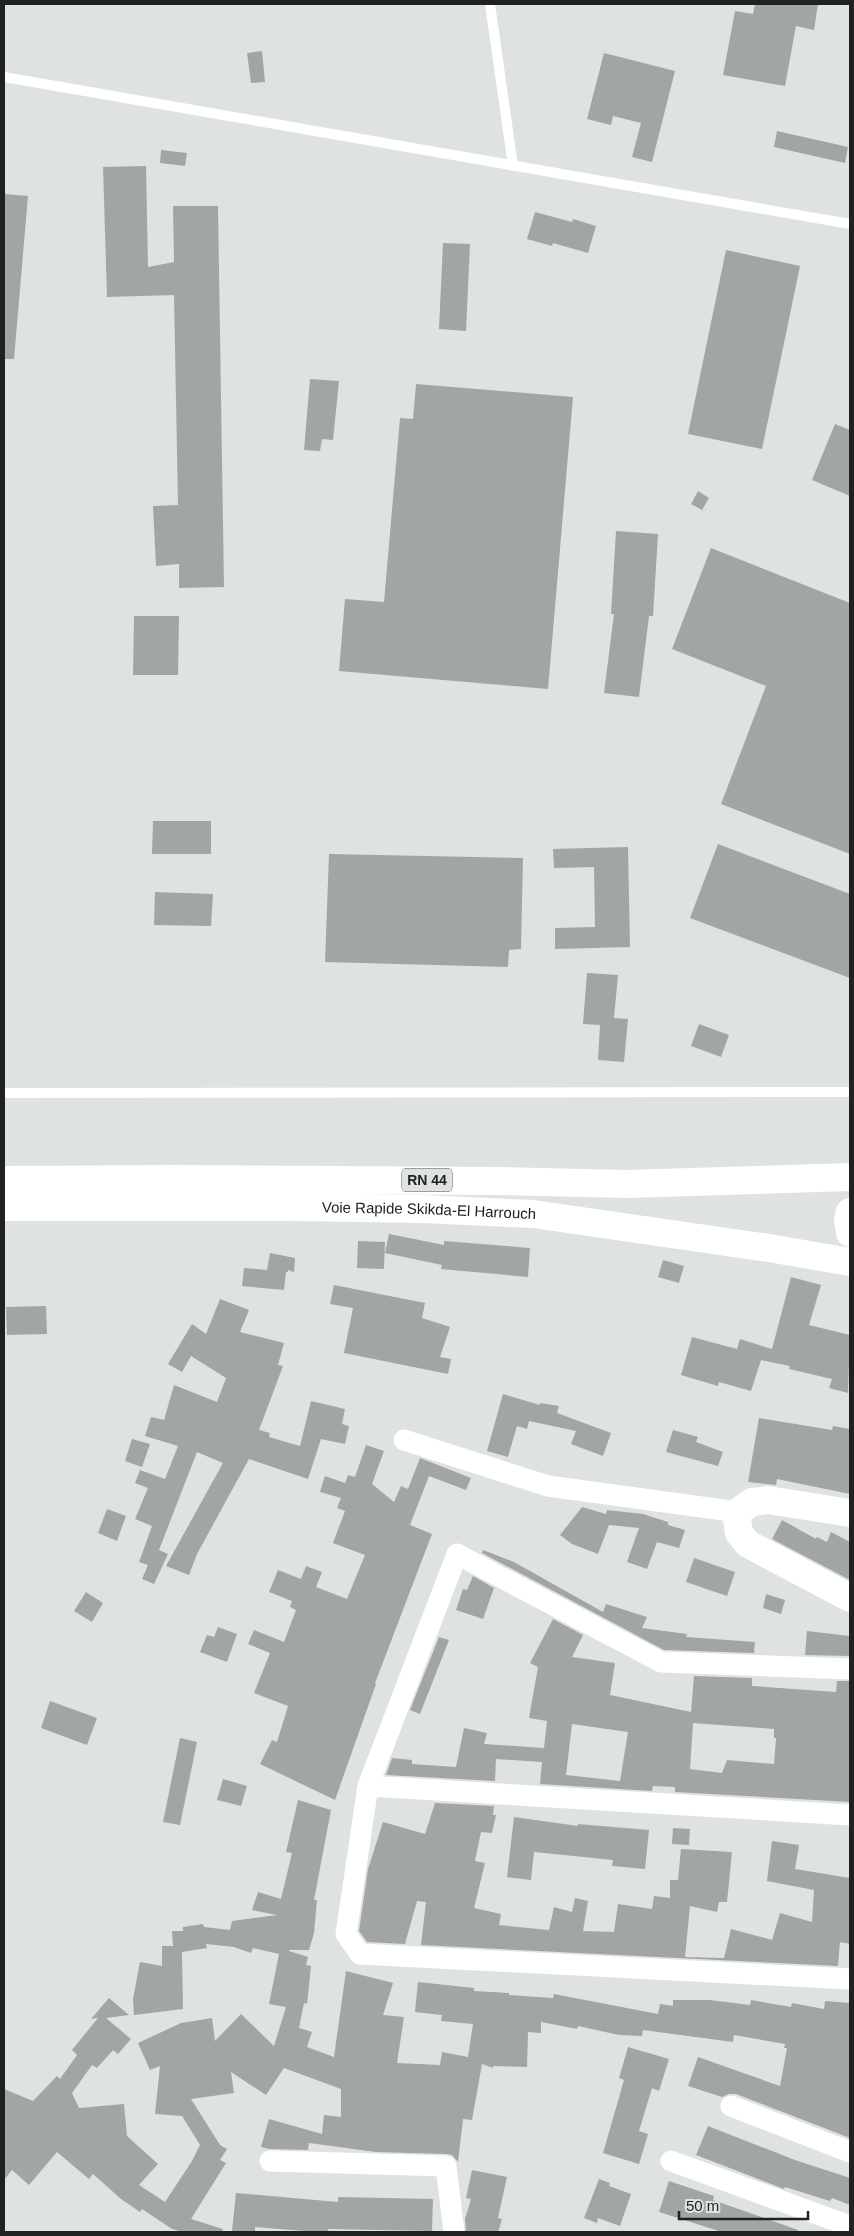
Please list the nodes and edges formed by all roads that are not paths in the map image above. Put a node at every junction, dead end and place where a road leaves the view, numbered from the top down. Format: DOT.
graph roads {
  1 [pos="490,4"];
  2 [pos="4,77"];
  3 [pos="514,166"];
  4 [pos="850,224"];
  5 [pos="4,1092"];
  6 [pos="850,1092"];
  7 [pos="850,1177"];
  8 [pos="4,1180"];
  9 [pos="4,1207"];
  10 [pos="850,1212"];
  11 [pos="850,1233"];
  12 [pos="850,1262"];
  13 [pos="404,1440"];
  14 [pos="738,1512"];
  15 [pos="850,1513"];
  16 [pos="850,1598"];
  17 [pos="850,1670"];
  18 [pos="368,1786"];
  19 [pos="850,1815"];
  20 [pos="850,1979"];
  21 [pos="731,2106"];
  22 [pos="850,2152"];
  23 [pos="270,2161"];
  24 [pos="671,2161"];
  25 [pos="850,2226"];
  26 [pos="454,2232"];
  1 -- 3 [label="lane"];
  2 -- 3 [label="lane"];
  3 -- 4 [label="lane"];
  5 -- 6 [label="lane"];
  7 -- 8 [label="main road, Voie Rapide Skikda-El Harrouch / RN 44"];
  9 -- 12 [label="main road, Voie Rapide Skikda-El Harrouch / RN 44"];
  10 -- 11 [label="main road"];
  13 -- 14 [label="street"];
  14 -- 15 [label="main road"];
  14 -- 16 [label="main road"];
  17 -- 18 [label="street"];
  18 -- 19 [label="street"];
  18 -- 20 [label="street"];
  21 -- 22 [label="street"];
  23 -- 26 [label="street"];
  24 -- 25 [label="street"];
}
